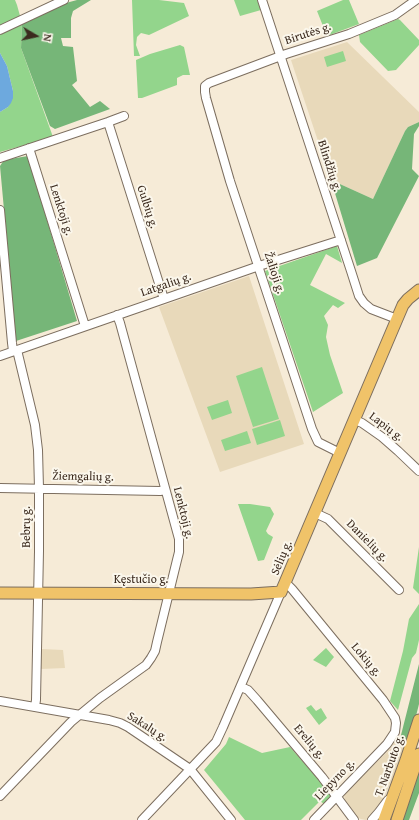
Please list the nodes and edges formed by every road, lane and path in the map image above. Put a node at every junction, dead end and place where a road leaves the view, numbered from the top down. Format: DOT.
graph roads {
  1 [pos="64,0"];
  2 [pos="262,0"];
  3 [pos="416,0"];
  4 [pos="0,30"];
  5 [pos="280,56"];
  6 [pos="205,86"];
  7 [pos="124,116"];
  8 [pos="108,122"];
  9 [pos="29,148"];
  10 [pos="0,158"];
  11 [pos="0,210"];
  12 [pos="341,240"];
  13 [pos="258,266"];
  14 [pos="419,290"];
  15 [pos="164,299"];
  16 [pos="117,315"];
  17 [pos="397,319"];
  18 [pos="85,326"];
  19 [pos="15,350"];
  20 [pos="0,356"];
  21 [pos="355,420"];
  22 [pos="340,453"];
  23 [pos="419,471"];
  24 [pos="0,488"];
  25 [pos="39,488"];
  26 [pos="165,490"];
  27 [pos="315,513"];
  28 [pos="283,588"];
  29 [pos="400,590"];
  30 [pos="0,593"];
  31 [pos="38,593"];
  32 [pos="169,593"];
  33 [pos="241,686"];
  34 [pos="0,701"];
  35 [pos="35,707"];
  36 [pos="80,714"];
  37 [pos="419,720"];
  38 [pos="419,754"];
  39 [pos="374,757"];
  40 [pos="190,769"];
  41 [pos="394,793"];
  42 [pos="0,796"];
  43 [pos="336,796"];
  44 [pos="142,820"];
  45 [pos="231,820"];
  46 [pos="314,820"];
  47 [pos="354,820"];
  48 [pos="372,820"];
  49 [pos="384,820"];
  50 [pos="397,820"];
  1 -- 4 [label="street"];
  2 -- 5 [label="street, Blindžių g."];
  3 -- 5 [label="street, Birutės g."];
  5 -- 6 [label="street, Birutės g."];
  5 -- 12 [label="street, Blindžių g."];
  6 -- 13 [label="street, Žalioji g."];
  7 -- 8 [label="street"];
  8 -- 9 [label="street"];
  8 -- 15 [label="street, Gulbių g."];
  9 -- 10 [label="street"];
  9 -- 18 [label="street, Lenktoji g."];
  11 -- 19 [label="street, Bebrų g."];
  12 -- 13 [label="street, Latgalių g."];
  12 -- 17 [label="street, Blindžių g."];
  13 -- 15 [label="street, Latgalių g."];
  13 -- 22 [label="street, Žalioji g."];
  14 -- 17 [label="main road, Sėlių g."];
  15 -- 16 [label="street, Latgalių g."];
  16 -- 18 [label="street, Latgalių g."];
  16 -- 26 [label="street, Lenktoji g."];
  17 -- 21 [label="main road, Sėlių g."];
  18 -- 19 [label="street, Latgalių g."];
  19 -- 20 [label="street, Latgalių g."];
  19 -- 25 [label="street, Bebrų g."];
  21 -- 22 [label="main road, Sėlių g."];
  21 -- 23 [label="street, Lapių g."];
  22 -- 27 [label="main road, Sėlių g."];
  24 -- 25 [label="street, Žiemgalių g."];
  25 -- 26 [label="street, Žiemgalių g."];
  25 -- 31 [label="street, Bebrų g."];
  26 -- 32 [label="street, Lenktoji g."];
  27 -- 28 [label="main road, Sėlių g."];
  27 -- 29 [label="street, Danielių g."];
  28 -- 32 [label="main road, Kęstučio g."];
  28 -- 33 [label="street, Sėlių g."];
  28 -- 39 [label="street, Lokių g."];
  30 -- 31 [label="main road, Kęstučio g."];
  31 -- 32 [label="main road, Kęstučio g."];
  31 -- 35 [label="street, Bebrų g."];
  32 -- 36 [label="street, Lenktoji g."];
  33 -- 40 [label="street, Sėlių g."];
  33 -- 43 [label="street, Erelių g."];
  34 -- 35 [label="street, Sakalų g."];
  35 -- 36 [label="street, Sakalų g."];
  36 -- 40 [label="street, Sakalų g."];
  36 -- 42 [label="street, Lenktoji g."];
  37 -- 41 [label="main road, T. Narbuto g."];
  38 -- 50 [label="main road, T. Narbuto g."];
  39 -- 43 [label="street, Liepyno g."];
  40 -- 44 [label="street, Sėlių g."];
  40 -- 45 [label="street, Sakalų g."];
  41 -- 48 [label="street"];
  41 -- 49 [label="main road, T. Narbuto g."];
  43 -- 46 [label="street, Liepyno g."];
  43 -- 47 [label="street, Erelių g."];
}
